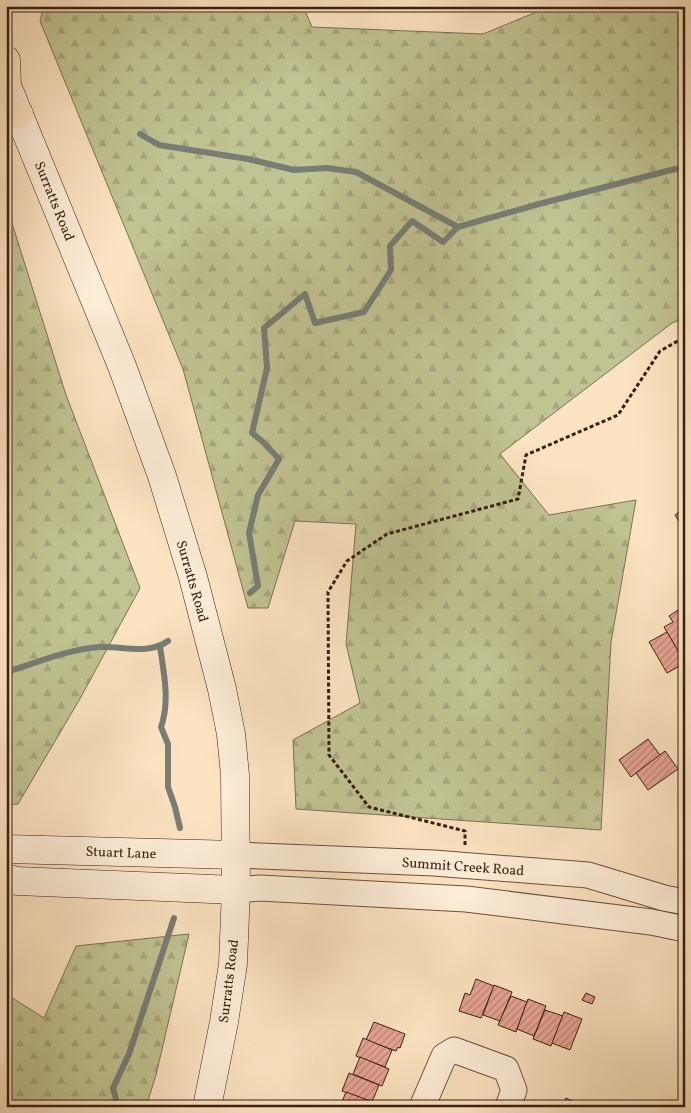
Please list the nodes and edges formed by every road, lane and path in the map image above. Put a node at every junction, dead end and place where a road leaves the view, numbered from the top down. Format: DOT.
graph roads {
  1 [pos="9,89"];
  2 [pos="685,337"];
  3 [pos="6,849"];
  4 [pos="237,855"];
  5 [pos="465,865"];
  6 [pos="6,878"];
  7 [pos="236,890"];
  8 [pos="685,902"];
  9 [pos="685,929"];
  10 [pos="207,1107"];
  11 [pos="422,1107"];
  12 [pos="508,1107"];
  1 -- 4 [label="main road, Surratts Road"];
  2 -- 5 [label="path"];
  3 -- 4 [label="main road, Stuart Lane"];
  4 -- 5 [label="street, Summit Creek Road"];
  4 -- 7 [label="main road, Surratts Road"];
  5 -- 8 [label="street, Summit Creek Road"];
  6 -- 7 [label="main road"];
  7 -- 9 [label="street"];
  7 -- 10 [label="main road, Surratts Road"];
  11 -- 12 [label="street"];
}
